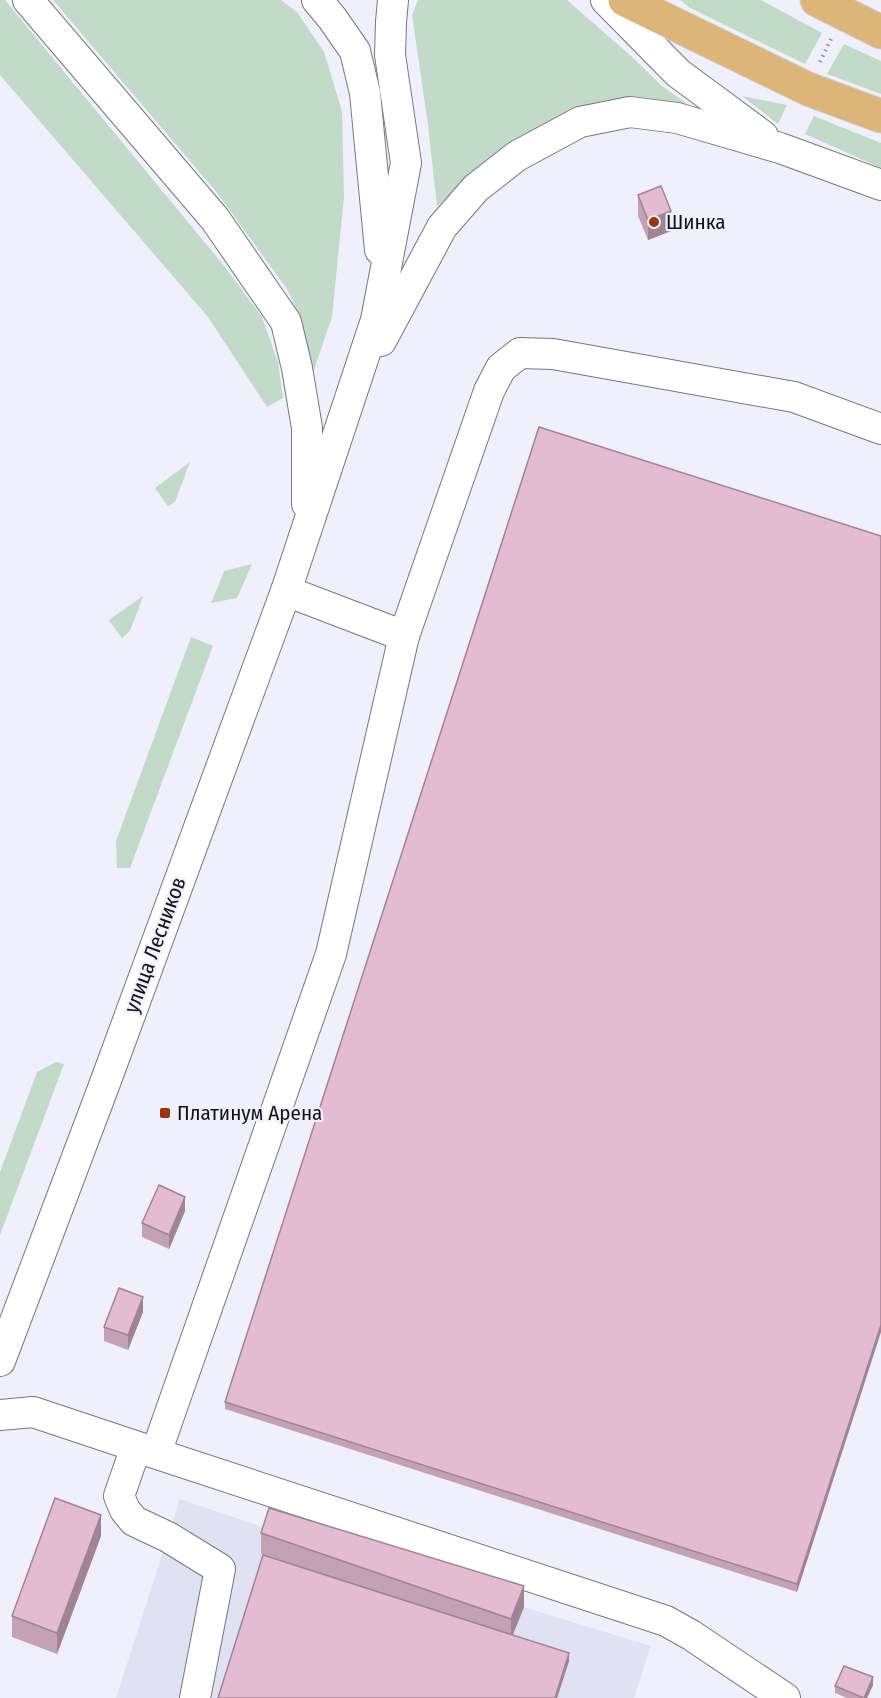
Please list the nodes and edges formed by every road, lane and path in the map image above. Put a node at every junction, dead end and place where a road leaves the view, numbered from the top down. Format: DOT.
graph roads {
  1 [pos="28,0"];
  2 [pos="317,0"];
  3 [pos="393,0"];
  4 [pos="606,0"];
  5 [pos="625,0"];
  6 [pos="817,0"];
  7 [pos="881,32"];
  8 [pos="833,35"];
  9 [pos="816,71"];
  10 [pos="881,116"];
  11 [pos="780,148"];
  12 [pos="881,185"];
  13 [pos="384,274"];
  14 [pos="354,391"];
  15 [pos="881,429"];
  16 [pos="307,528"];
  17 [pos="286,591"];
  18 [pos="404,636"];
  19 [pos="0,1361"];
  20 [pos="0,1415"];
  21 [pos="146,1450"];
  22 [pos="195,1698"];
  23 [pos="785,1698"];
  1 -- 16 [label="street"];
  2 -- 13 [label="street"];
  3 -- 13 [label="street"];
  4 -- 11 [label="street"];
  5 -- 10 [label="main road"];
  6 -- 7 [label="main road"];
  8 -- 9 [label="path"];
  11 -- 12 [label="street"];
  11 -- 14 [label="street"];
  13 -- 14 [label="street"];
  14 -- 16 [label="street, улица Лесников"];
  15 -- 18 [label="street"];
  16 -- 17 [label="street, улица Лесников"];
  17 -- 18 [label="street"];
  17 -- 19 [label="street, улица Лесников"];
  18 -- 21 [label="street"];
  20 -- 21 [label="street"];
  21 -- 22 [label="street"];
  21 -- 23 [label="street"];
}
